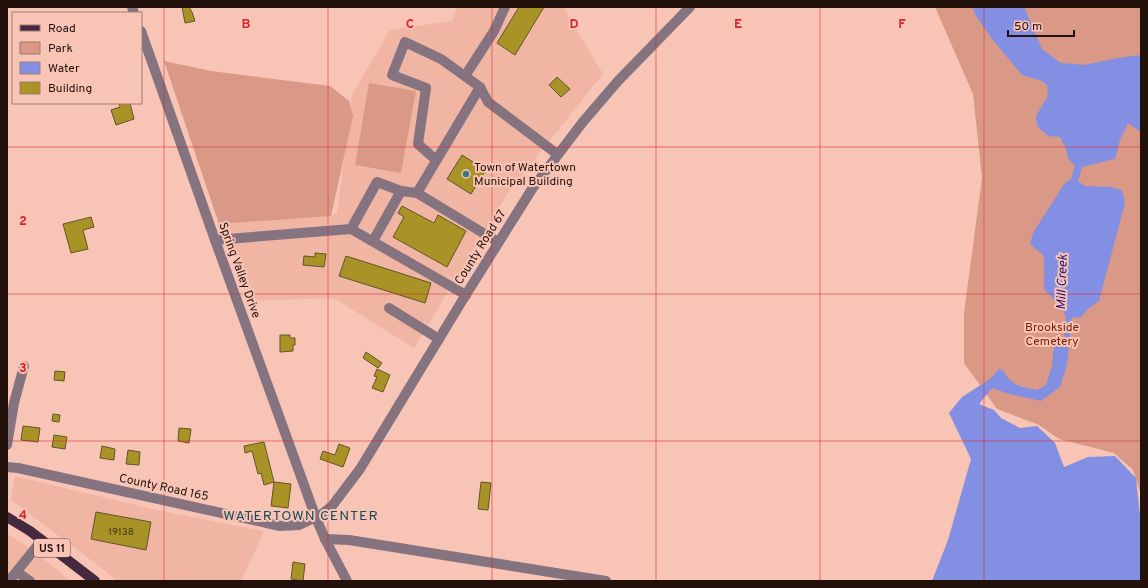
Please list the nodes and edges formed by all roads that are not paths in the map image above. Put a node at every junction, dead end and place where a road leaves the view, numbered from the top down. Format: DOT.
graph roads {
  1 [pos="505,7"];
  2 [pos="690,7"];
  3 [pos="142,34"];
  4 [pos="465,76"];
  5 [pos="480,87"];
  6 [pos="557,154"];
  7 [pos="436,160"];
  8 [pos="401,191"];
  9 [pos="417,193"];
  10 [pos="351,229"];
  11 [pos="215,240"];
  12 [pos="373,241"];
  13 [pos="498,242"];
  14 [pos="466,295"];
  15 [pos="390,308"];
  16 [pos="439,339"];
  17 [pos="24,366"];
  18 [pos="7,445"];
  19 [pos="7,467"];
  20 [pos="7,517"];
  21 [pos="316,518"];
  22 [pos="325,539"];
  23 [pos="42,540"];
  24 [pos="17,572"];
  25 [pos="9,581"];
  26 [pos="30,581"];
  27 [pos="95,581"];
  28 [pos="347,581"];
  29 [pos="606,581"];
  1 -- 4 [label="street"];
  2 -- 6 [label="street, County Road 67"];
  3 -- 11 [label="street, Spring Valley Drive"];
  4 -- 5 [label="street"];
  4 -- 7 [label="street"];
  5 -- 6 [label="street"];
  5 -- 7 [label="street"];
  6 -- 13 [label="street, County Road 67"];
  7 -- 9 [label="street"];
  8 -- 9 [label="street"];
  8 -- 10 [label="street"];
  8 -- 12 [label="street"];
  9 -- 13 [label="street"];
  10 -- 11 [label="street"];
  10 -- 12 [label="street"];
  11 -- 21 [label="street, Spring Valley Drive"];
  12 -- 14 [label="street"];
  13 -- 14 [label="street, County Road 67"];
  14 -- 16 [label="street, County Road 67"];
  15 -- 16 [label="street"];
  16 -- 21 [label="street, County Road 67"];
  17 -- 18 [label="street"];
  19 -- 21 [label="street, County Road 165"];
  20 -- 23 [label="main road, US 11"];
  21 -- 22 [label="street"];
  22 -- 28 [label="street"];
  22 -- 29 [label="street"];
  23 -- 24 [label="street"];
  23 -- 27 [label="main road, US 11"];
  24 -- 25 [label="street"];
  24 -- 26 [label="street"];
}
